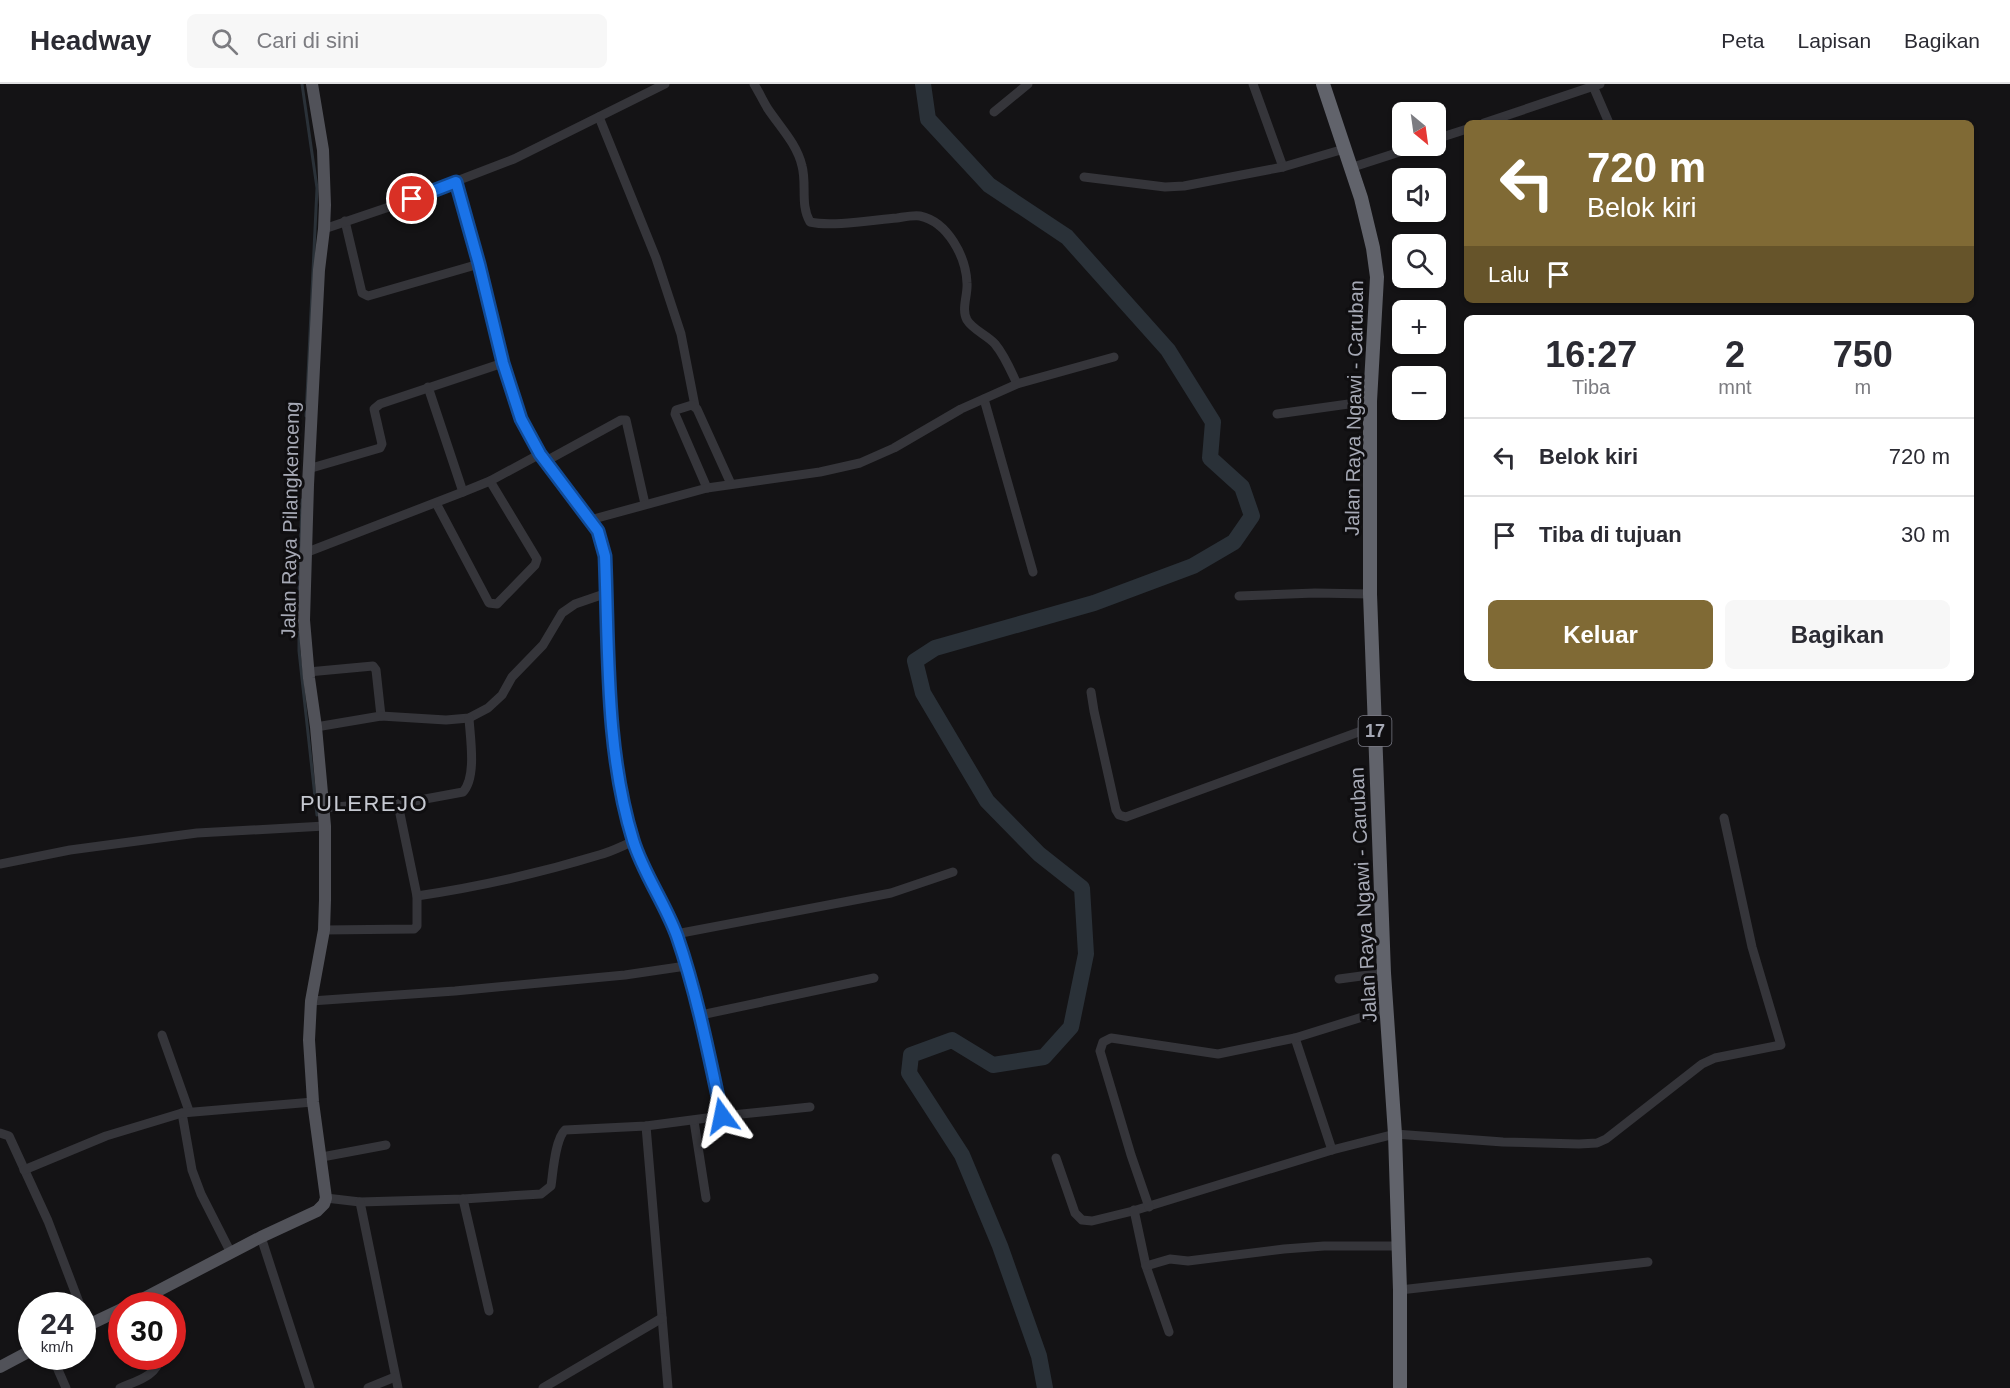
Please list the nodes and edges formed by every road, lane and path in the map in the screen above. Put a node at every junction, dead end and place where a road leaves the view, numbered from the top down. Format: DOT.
graph roads {
  1 [pos="312,84"];
  2 [pos="665,84"];
  3 [pos="754,84"];
  4 [pos="1028,84"];
  5 [pos="1253,84"];
  6 [pos="1323,84"];
  7 [pos="1597,85"];
  8 [pos="994,112"];
  9 [pos="599,117"];
  10 [pos="1493,120"];
  11 [pos="1608,120"];
  12 [pos="1464,130"];
  13 [pos="1446,136"];
  14 [pos="1344,149"];
  15 [pos="1392,154"];
  16 [pos="1283,167"];
  17 [pos="1350,168"];
  18 [pos="1084,177"];
  19 [pos="456,182"];
  20 [pos="345,221"];
  21 [pos="324,229"];
  22 [pos="479,264"];
  23 [pos="1114,357"];
  24 [pos="503,363"];
  25 [pos="1017,384"];
  26 [pos="428,387"];
  27 [pos="984,399"];
  28 [pos="1370,401"];
  29 [pos="695,406"];
  30 [pos="1277,414"];
  31 [pos="543,458"];
  32 [pos="309,469"];
  33 [pos="490,481"];
  34 [pos="731,484"];
  35 [pos="707,488"];
  36 [pos="463,492"];
  37 [pos="436,503"];
  38 [pos="645,504"];
  39 [pos="590,520"];
  40 [pos="304,553"];
  41 [pos="1033,572"];
  42 [pos="607,593"];
  43 [pos="1370,594"];
  44 [pos="1239,596"];
  45 [pos="308,672"];
  46 [pos="1091,692"];
  47 [pos="381,716"];
  48 [pos="469,718"];
  49 [pos="1375,726"];
  50 [pos="316,727"];
  51 [pos="399,804"];
  52 [pos="322,808"];
  53 [pos="1724,818"];
  54 [pos="325,826"];
  55 [pos="634,841"];
  56 [pos="0,864"];
  57 [pos="952,872"];
  58 [pos="417,896"];
  59 [pos="324,930"];
  60 [pos="676,934"];
  61 [pos="686,966"];
  62 [pos="1384,973"];
  63 [pos="874,978"];
  64 [pos="1339,979"];
  65 [pos="311,1001"];
  66 [pos="1388,1009"];
  67 [pos="700,1015"];
  68 [pos="162,1035"];
  69 [pos="1295,1038"];
  70 [pos="313,1102"];
  71 [pos="810,1107"];
  72 [pos="186,1112"];
  73 [pos="722,1116"];
  74 [pos="694,1121"];
  75 [pos="646,1126"];
  76 [pos="0,1133"];
  77 [pos="1395,1134"];
  78 [pos="386,1145"];
  79 [pos="1332,1150"];
  80 [pos="322,1157"];
  81 [pos="1056,1158"];
  82 [pos="24,1170"];
  83 [pos="326,1198"];
  84 [pos="706,1198"];
  85 [pos="463,1199"];
  86 [pos="360,1202"];
  87 [pos="1149,1207"];
  88 [pos="1134,1210"];
  89 [pos="261,1237"];
  90 [pos="1399,1246"];
  91 [pos="231,1253"];
  92 [pos="1648,1262"];
  93 [pos="1146,1266"];
  94 [pos="1400,1290"];
  95 [pos="75,1292"];
  96 [pos="162,1292"];
  97 [pos="489,1311"];
  98 [pos="662,1318"];
  99 [pos="1169,1332"];
  100 [pos="18,1357"];
  101 [pos="0,1367"];
  102 [pos="58,1370"];
  103 [pos="155,1370"];
  104 [pos="396,1377"];
  105 [pos="66,1388"];
  106 [pos="120,1388"];
  107 [pos="310,1388"];
  108 [pos="368,1388"];
  109 [pos="398,1388"];
  110 [pos="543,1388"];
  111 [pos="668,1388"];
  112 [pos="1400,1388"];
  1 -- 21 [label="main road, Jalan Raya Pilangkenceng"];
  2 -- 9 [label="street"];
  3 -- 25 [label="street"];
  4 -- 8 [label="street"];
  5 -- 16 [label="street"];
  6 -- 14 [label="highway, Jalan Raya Ngawi - Caruban / 17"];
  7 -- 10 [label="street"];
  7 -- 11 [label="street"];
  9 -- 19 [label="street"];
  9 -- 29 [label="street"];
  12 -- 13 [label="street"];
  14 -- 16 [label="street"];
  14 -- 17 [label="highway, Jalan Raya Ngawi - Caruban / 17"];
  15 -- 17 [label="street"];
  16 -- 18 [label="street"];
  17 -- 28 [label="highway, Jalan Raya Ngawi - Caruban / 17"];
  19 -- 20 [label="street"];
  19 -- 22 [label="street"];
  20 -- 21 [label="street"];
  20 -- 22 [label="street"];
  21 -- 32 [label="main road, Jalan Raya Pilangkenceng"];
  22 -- 24 [label="street"];
  23 -- 25 [label="street"];
  24 -- 26 [label="street"];
  24 -- 31 [label="street"];
  25 -- 27 [label="street"];
  26 -- 32 [label="street"];
  26 -- 36 [label="street"];
  27 -- 34 [label="street"];
  27 -- 41 [label="street"];
  28 -- 30 [label="street"];
  28 -- 43 [label="highway, Jalan Raya Ngawi - Caruban / 17"];
  29 -- 34 [label="street"];
  29 -- 35 [label="street"];
  31 -- 33 [label="street"];
  31 -- 38 [label="street"];
  31 -- 39 [label="street"];
  32 -- 40 [label="main road, Jalan Raya Pilangkenceng"];
  33 -- 36 [label="street"];
  33 -- 37 [label="street"];
  34 -- 35 [label="street"];
  35 -- 38 [label="street"];
  36 -- 37 [label="street"];
  37 -- 40 [label="street"];
  38 -- 39 [label="street"];
  39 -- 42 [label="street"];
  40 -- 45 [label="main road, Jalan Raya Pilangkenceng"];
  42 -- 48 [label="street"];
  42 -- 55 [label="street"];
  43 -- 44 [label="street"];
  43 -- 49 [label="highway, Jalan Raya Ngawi - Caruban / 17"];
  45 -- 47 [label="street"];
  45 -- 50 [label="main road, Jalan Raya Pilangkenceng"];
  46 -- 49 [label="street"];
  47 -- 48 [label="street"];
  47 -- 50 [label="street"];
  48 -- 51 [label="street"];
  49 -- 62 [label="highway, Jalan Raya Ngawi - Caruban / 17"];
  50 -- 52 [label="main road, Jalan Raya Pilangkenceng"];
  51 -- 52 [label="street"];
  51 -- 58 [label="street"];
  52 -- 54 [label="main road, Jalan Raya Pilangkenceng"];
  53 -- 77 [label="street"];
  54 -- 56 [label="street"];
  54 -- 59 [label="main road, Jalan Raya Pilangkenceng"];
  55 -- 58 [label="street"];
  55 -- 60 [label="street"];
  57 -- 60 [label="street"];
  58 -- 59 [label="street"];
  59 -- 65 [label="main road, Jalan Raya Pilangkenceng"];
  60 -- 61 [label="street"];
  61 -- 65 [label="street"];
  61 -- 67 [label="street"];
  62 -- 64 [label="street"];
  62 -- 66 [label="highway, Jalan Raya Ngawi - Caruban / 17"];
  63 -- 67 [label="street"];
  65 -- 70 [label="main road, Jalan Raya Pilangkenceng"];
  66 -- 69 [label="street"];
  66 -- 77 [label="highway, Jalan Raya Ngawi - Caruban / 17"];
  67 -- 73 [label="street"];
  68 -- 72 [label="street"];
  69 -- 79 [label="street"];
  69 -- 87 [label="street"];
  70 -- 72 [label="street"];
  70 -- 80 [label="main road, Jalan Raya Pilangkenceng"];
  71 -- 73 [label="street"];
  72 -- 82 [label="street"];
  72 -- 91 [label="street"];
  73 -- 74 [label="street"];
  74 -- 75 [label="street"];
  74 -- 84 [label="street"];
  75 -- 85 [label="street"];
  75 -- 98 [label="street"];
  76 -- 82 [label="street"];
  77 -- 79 [label="street"];
  77 -- 90 [label="highway, Jalan Raya Ngawi - Caruban / 17"];
  78 -- 80 [label="street"];
  79 -- 87 [label="street"];
  80 -- 83 [label="main road, Jalan Raya Pilangkenceng"];
  81 -- 88 [label="street"];
  82 -- 95 [label="street"];
  83 -- 86 [label="street"];
  83 -- 89 [label="main road"];
  85 -- 86 [label="street"];
  85 -- 97 [label="street"];
  86 -- 104 [label="street"];
  87 -- 88 [label="street"];
  88 -- 93 [label="street"];
  89 -- 91 [label="main road"];
  89 -- 107 [label="street"];
  90 -- 93 [label="street"];
  90 -- 94 [label="highway, Jalan Raya Ngawi - Caruban / 17"];
  91 -- 96 [label="main road"];
  92 -- 94 [label="street"];
  93 -- 99 [label="street"];
  94 -- 112 [label="highway, Jalan Raya Ngawi - Caruban / 17"];
  98 -- 110 [label="street"];
  98 -- 111 [label="street"];
  100 -- 101 [label="main road"];
  102 -- 105 [label="street"];
  103 -- 106 [label="street"];
  104 -- 108 [label="street"];
  104 -- 109 [label="street"];
}
